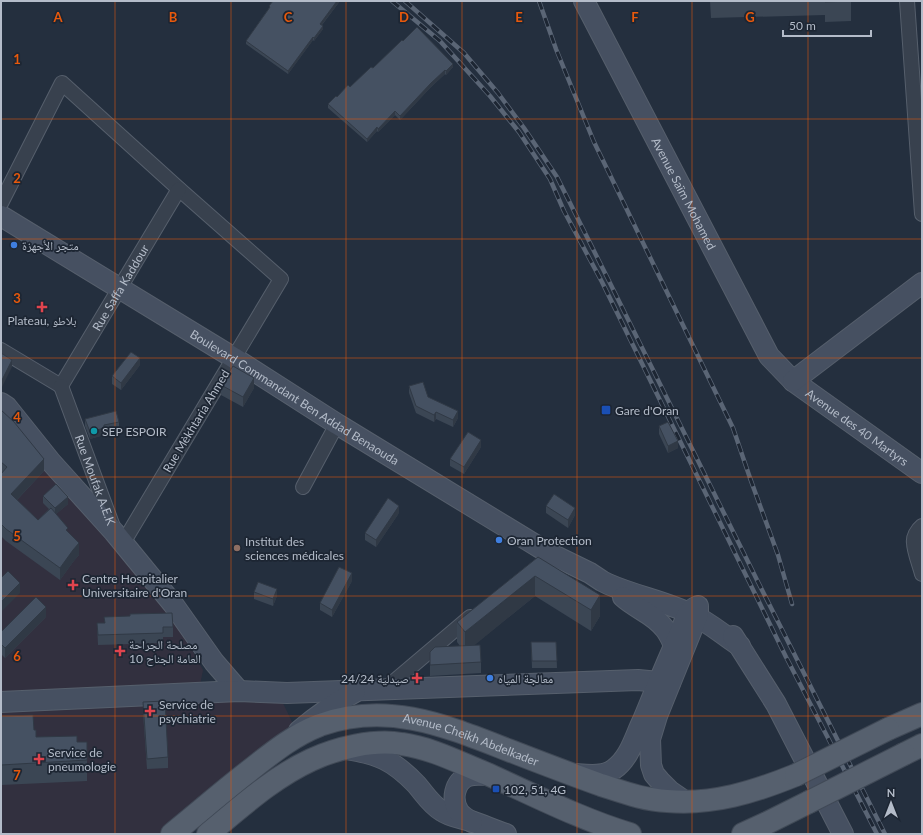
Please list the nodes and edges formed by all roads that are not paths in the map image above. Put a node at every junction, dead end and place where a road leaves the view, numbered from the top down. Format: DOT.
graph roads {
  1 [pos="584,1"];
  2 [pos="907,1"];
  3 [pos="179,189"];
  4 [pos="1,203"];
  5 [pos="922,214"];
  6 [pos="1,216"];
  7 [pos="922,283"];
  8 [pos="119,288"];
  9 [pos="1,350"];
  10 [pos="234,358"];
  11 [pos="793,381"];
  12 [pos="61,386"];
  13 [pos="1,403"];
  14 [pos="337,424"];
  15 [pos="922,473"];
  16 [pos="303,487"];
  17 [pos="922,526"];
  18 [pos="119,538"];
  19 [pos="590,573"];
  20 [pos="922,574"];
  21 [pos="616,588"];
  22 [pos="481,608"];
  23 [pos="695,612"];
  24 [pos="674,645"];
  25 [pos="214,662"];
  26 [pos="665,677"];
  27 [pos="385,689"];
  28 [pos="358,690"];
  29 [pos="239,691"];
  30 [pos="212,692"];
  31 [pos="287,693"];
  32 [pos="1,702"];
  33 [pos="922,714"];
  34 [pos="291,739"];
  35 [pos="342,748"];
  36 [pos="913,749"];
  37 [pos="563,772"];
  38 [pos="488,775"];
  39 [pos="686,802"];
  40 [pos="472,822"];
  41 [pos="172,834"];
  42 [pos="208,834"];
  43 [pos="506,834"];
  44 [pos="630,834"];
  45 [pos="743,834"];
  46 [pos="842,834"];
  1 -- 11 [label="street, Avenue Saïm Mohamed"];
  2 -- 5 [label="street"];
  3 -- 4 [label="street"];
  3 -- 8 [label="street, Rue Saffa Kaddour"];
  3 -- 10 [label="street, Rue Mèkhtaria Ahmed"];
  6 -- 8 [label="street, Boulevard Commandant Ben Addad Benaouda"];
  7 -- 11 [label="street"];
  8 -- 10 [label="street, Boulevard Commandant Ben Addad Benaouda"];
  8 -- 12 [label="street, Rue Saffa Kaddour"];
  9 -- 12 [label="street"];
  10 -- 14 [label="street, Boulevard Commandant Ben Addad Benaouda"];
  10 -- 18 [label="street, Rue Mèkhtaria Ahmed"];
  11 -- 15 [label="street, Avenue des 40 Martyrs"];
  12 -- 18 [label="street, Rue Moufak A.E.K"];
  13 -- 18 [label="street"];
  14 -- 16 [label="street"];
  14 -- 19 [label="street, Boulevard Commandant Ben Addad Benaouda"];
  17 -- 20 [label="street"];
  18 -- 25 [label="street, Rue Moufak A.E.K"];
  19 -- 21 [label="street, Boulevard Commandant Ben Addad Benaouda"];
  19 -- 23 [label="street, Boulevard Commandant Ben Addad Benaouda"];
  21 -- 23 [label="street, Boulevard Commandant Ben Addad Benaouda"];
  21 -- 24 [label="street"];
  22 -- 27 [label="street"];
  23 -- 24 [label="street"];
  23 -- 26 [label="street"];
  23 -- 46 [label="street, Boulevard Commandant Ben Addad Benaouda"];
  24 -- 26 [label="street"];
  25 -- 29 [label="street, Rue Moufak A.E.K"];
  25 -- 30 [label="street"];
  26 -- 27 [label="street"];
  26 -- 37 [label="street"];
  26 -- 39 [label="street"];
  27 -- 28 [label="street"];
  28 -- 31 [label="street"];
  28 -- 34 [label="street"];
  29 -- 30 [label="street"];
  29 -- 31 [label="street"];
  30 -- 32 [label="street"];
  31 -- 34 [label="street"];
  33 -- 39 [label="main road, Avenue Cheikh Abdelkader, bridge"];
  34 -- 37 [label="main road, Avenue Cheikh Abdelkader"];
  34 -- 41 [label="main road, Avenue Cheikh Abdelkader"];
  35 -- 38 [label="main road, Avenue Cheikh Abdelkader"];
  35 -- 40 [label="street"];
  35 -- 42 [label="main road, Avenue Cheikh Abdelkader"];
  36 -- 45 [label="main road, bridge"];
  37 -- 39 [label="main road, Avenue Cheikh Abdelkader"];
  38 -- 40 [label="street"];
  38 -- 44 [label="main road, Avenue Cheikh Abdelkader"];
  40 -- 43 [label="street"];
}
